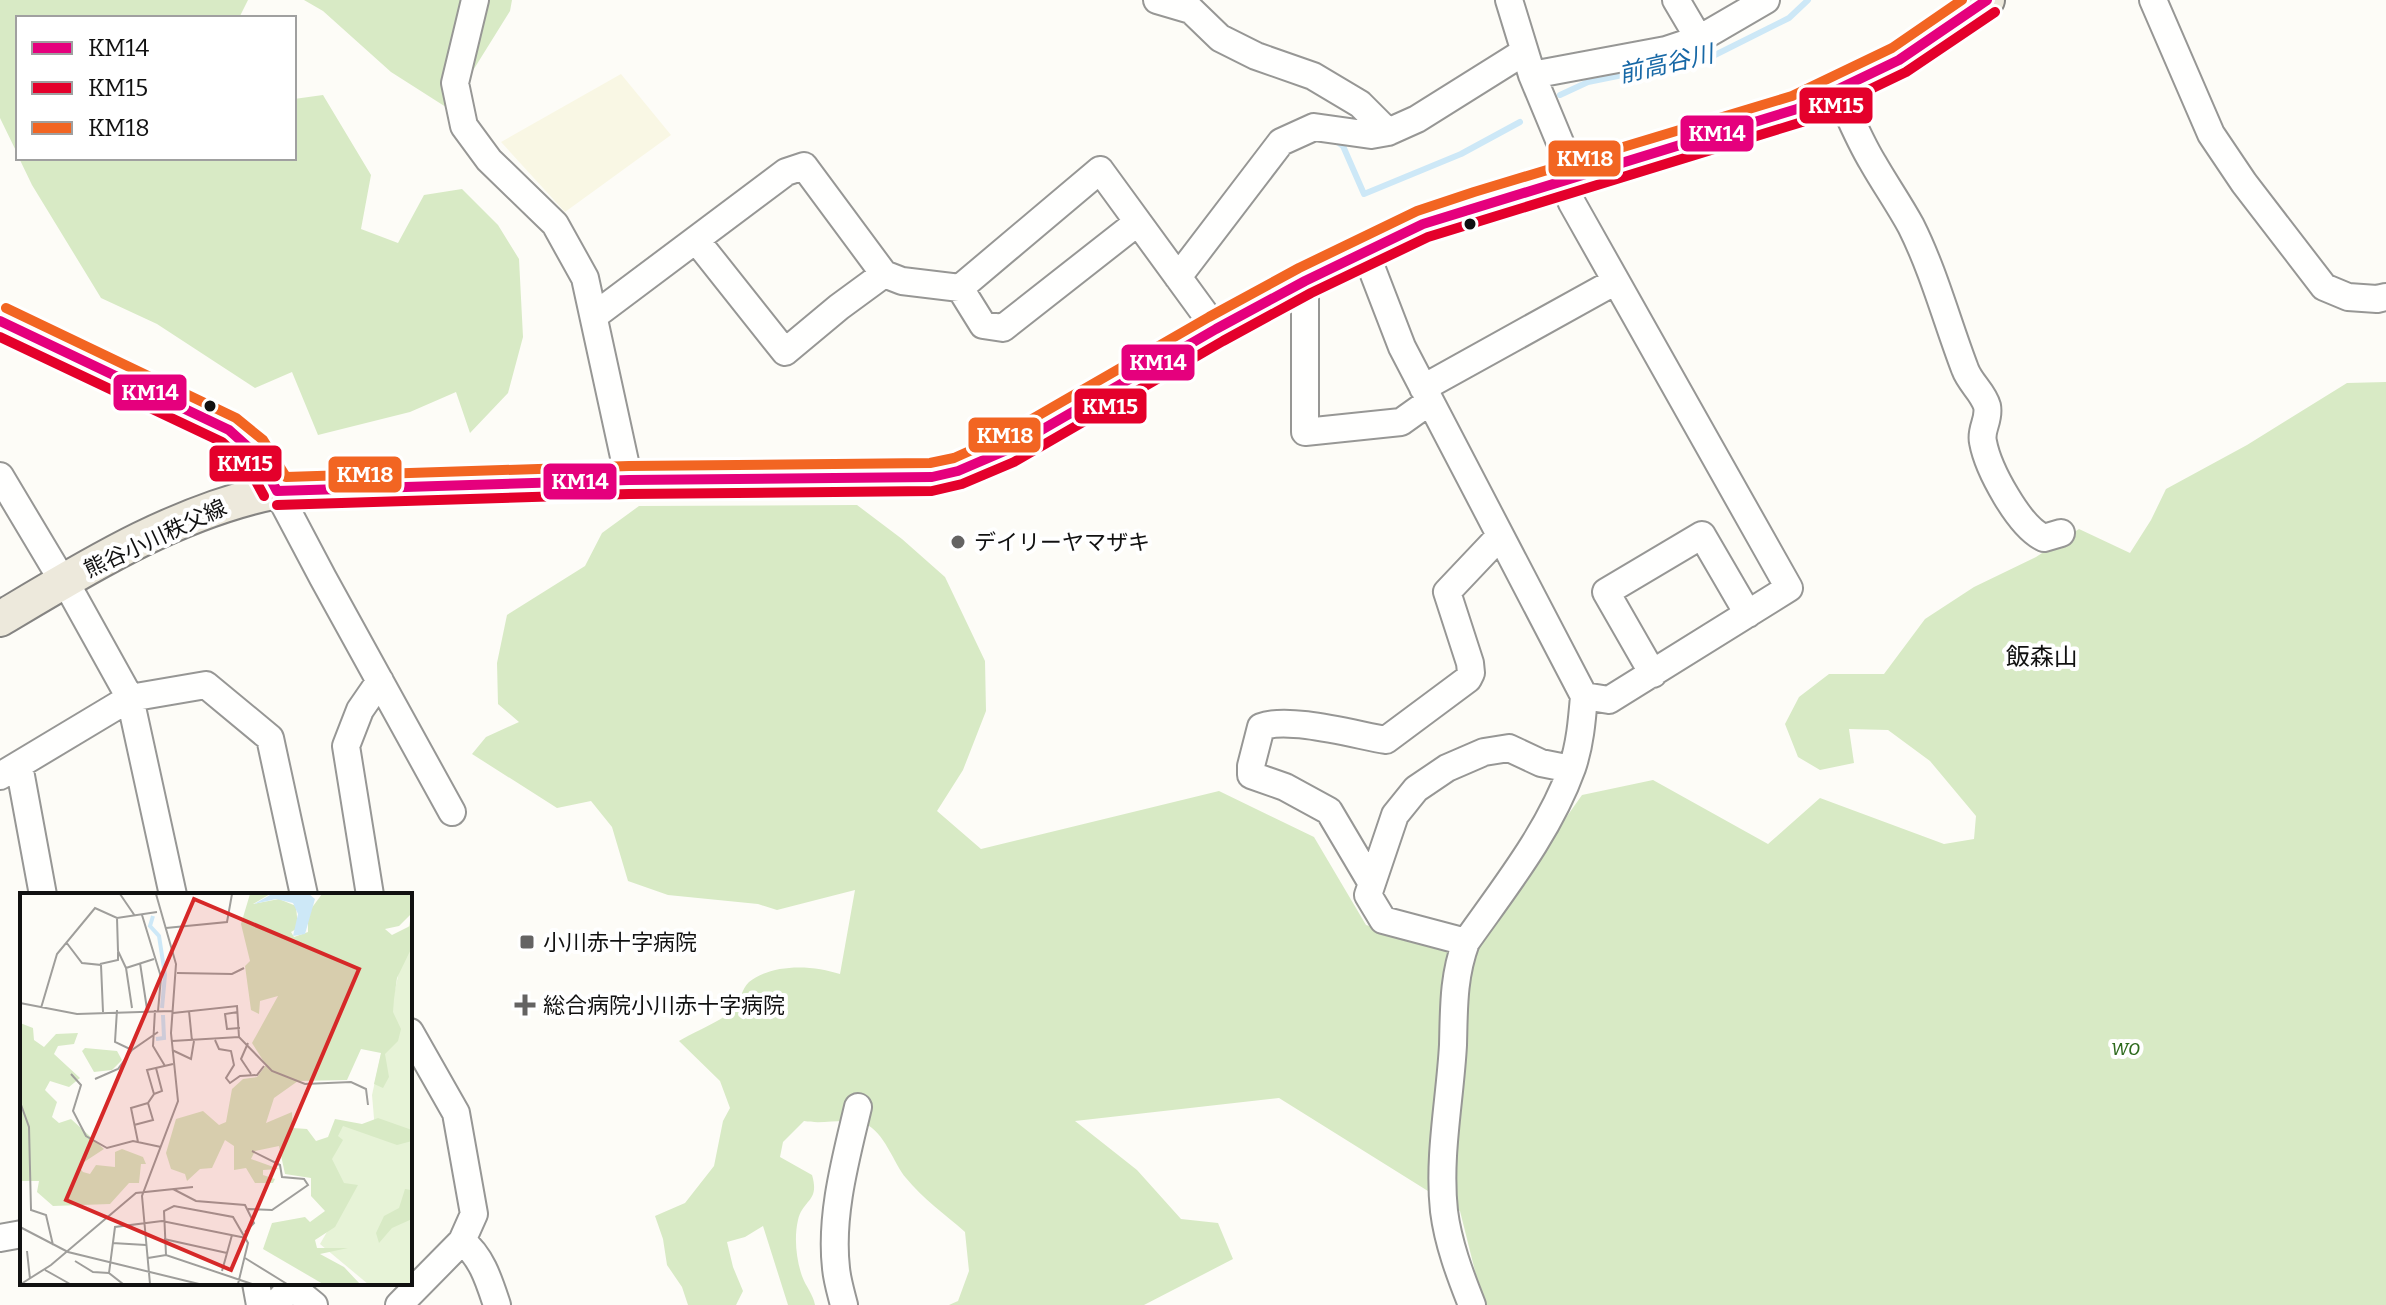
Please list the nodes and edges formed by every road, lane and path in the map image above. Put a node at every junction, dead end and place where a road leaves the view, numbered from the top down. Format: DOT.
graph roads {
  1 [pos="475,0"];
  2 [pos="1157,0"];
  3 [pos="1509,0"];
  4 [pos="1676,0"];
  5 [pos="1766,0"];
  6 [pos="1987,0"];
  7 [pos="2153,0"];
  8 [pos="1191,5"];
  9 [pos="1699,39"];
  10 [pos="1528,63"];
  11 [pos="1838,91"];
  12 [pos="1388,132"];
  13 [pos="1568,179"];
  14 [pos="1138,222"];
  15 [pos="696,240"];
  16 [pos="1365,251"];
  17 [pos="884,274"];
  18 [pos="1178,277"];
  19 [pos="1305,281"];
  20 [pos="1616,281"];
  21 [pos="960,288"];
  22 [pos="2386,297"];
  23 [pos="594,316"];
  24 [pos="0,321"];
  25 [pos="1216,329"];
  26 [pos="1426,395"];
  27 [pos="0,476"];
  28 [pos="629,480"];
  29 [pos="277,491"];
  30 [pos="2061,533"];
  31 [pos="1500,536"];
  32 [pos="65,581"];
  33 [pos="1748,614"];
  34 [pos="0,619"];
  35 [pos="1653,674"];
  36 [pos="380,681"];
  37 [pos="1584,696"];
  38 [pos="130,698"];
  39 [pos="1571,769"];
  40 [pos="9,771"];
  41 [pos="452,812"];
  42 [pos="1371,882"];
  43 [pos="42,893"];
  44 [pos="173,893"];
  45 [pos="304,893"];
  46 [pos="370,893"];
  47 [pos="1466,942"];
  48 [pos="412,1036"];
  49 [pos="858,1107"];
  50 [pos="20,1234"];
  51 [pos="0,1238"];
  52 [pos="462,1241"];
  53 [pos="256,1285"];
  54 [pos="287,1292"];
  55 [pos="260,1305"];
  56 [pos="314,1305"];
  57 [pos="399,1305"];
  58 [pos="497,1305"];
  59 [pos="844,1305"];
  60 [pos="1472,1305"];
  1 -- 23 [label="street"];
  2 -- 8 [label="street"];
  3 -- 10 [label="street"];
  4 -- 9 [label="street"];
  5 -- 9 [label="street"];
  6 -- 11 [label="main road, 熊谷小川秩父線"];
  7 -- 22 [label="street"];
  8 -- 12 [label="street"];
  9 -- 10 [label="street"];
  10 -- 12 [label="street"];
  10 -- 13 [label="street"];
  11 -- 13 [label="main road, 熊谷小川秩父線"];
  11 -- 30 [label="street"];
  12 -- 18 [label="street"];
  13 -- 16 [label="main road, 熊谷小川秩父線"];
  13 -- 20 [label="street"];
  14 -- 18 [label="street"];
  14 -- 21 [label="street"];
  14 -- 21 [label="street"];
  15 -- 17 [label="street"];
  15 -- 17 [label="street"];
  15 -- 23 [label="street"];
  16 -- 19 [label="main road, 熊谷小川秩父線"];
  16 -- 26 [label="street"];
  17 -- 21 [label="street"];
  18 -- 25 [label="street"];
  19 -- 25 [label="main road, 熊谷小川秩父線"];
  19 -- 26 [label="street"];
  20 -- 26 [label="street"];
  20 -- 33 [label="street"];
  23 -- 28 [label="street"];
  24 -- 29 [label="street"];
  25 -- 28 [label="main road, 熊谷小川秩父線"];
  26 -- 31 [label="street"];
  27 -- 32 [label="street"];
  28 -- 29 [label="main road, 熊谷小川秩父線"];
  29 -- 32 [label="main road, 熊谷小川秩父線"];
  29 -- 36 [label="street"];
  31 -- 37 [label="street"];
  31 -- 42 [label="street"];
  32 -- 34 [label="main road, 熊谷小川秩父線"];
  32 -- 38 [label="street"];
  33 -- 35 [label="street"];
  33 -- 35 [label="street"];
  35 -- 37 [label="street"];
  36 -- 41 [label="street"];
  36 -- 46 [label="street"];
  37 -- 39 [label="street"];
  38 -- 40 [label="street"];
  38 -- 44 [label="street"];
  38 -- 45 [label="street"];
  39 -- 42 [label="street"];
  39 -- 47 [label="street"];
  40 -- 43 [label="street"];
  42 -- 47 [label="street"];
  47 -- 60 [label="street"];
  48 -- 52 [label="street"];
  49 -- 59 [label="street"];
  50 -- 51 [label="street"];
  52 -- 57 [label="street"];
  52 -- 58 [label="street"];
  53 -- 55 [label="street"];
  54 -- 56 [label="street"];
}
